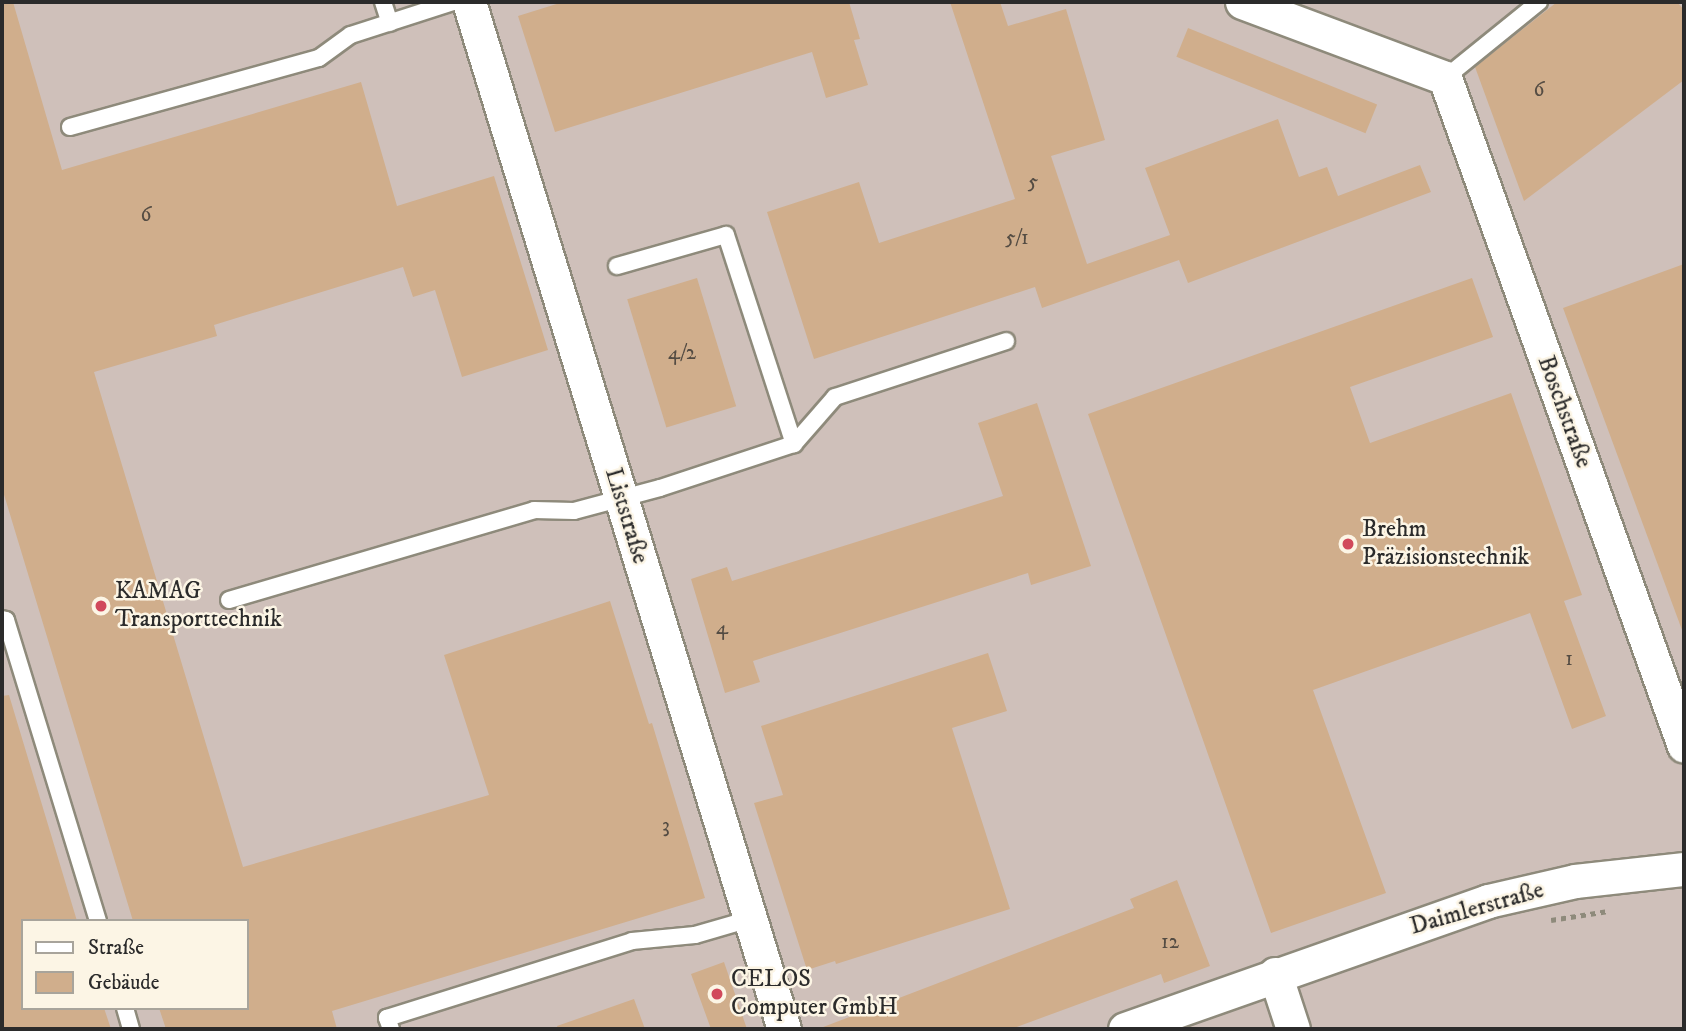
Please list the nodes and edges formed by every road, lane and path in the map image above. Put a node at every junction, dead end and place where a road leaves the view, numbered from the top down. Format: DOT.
graph roads {
  1 [pos="383,2"];
  2 [pos="453,2"];
  3 [pos="469,2"];
  4 [pos="1242,2"];
  5 [pos="1539,2"];
  6 [pos="390,23"];
  7 [pos="1444,79"];
  8 [pos="70,127"];
  9 [pos="617,266"];
  10 [pos="1006,341"];
  11 [pos="794,444"];
  12 [pos="621,497"];
  13 [pos="229,600"];
  14 [pos="2,619"];
  15 [pos="1684,746"];
  16 [pos="1684,869"];
  17 [pos="1616,909"];
  18 [pos="97,919"];
  19 [pos="750,919"];
  20 [pos="1548,921"];
  21 [pos="1275,974"];
  22 [pos="126,1010"];
  23 [pos="1290,1019"];
  24 [pos="131,1029"];
  25 [pos="391,1029"];
  26 [pos="784,1029"];
  27 [pos="1125,1029"];
  1 -- 6 [label="lane"];
  2 -- 6 [label="lane"];
  3 -- 12 [label="street, Liststraße"];
  4 -- 7 [label="street"];
  5 -- 7 [label="lane"];
  6 -- 8 [label="lane"];
  7 -- 15 [label="street, Boschstraße"];
  9 -- 11 [label="lane"];
  10 -- 11 [label="lane"];
  11 -- 12 [label="lane"];
  12 -- 13 [label="lane"];
  12 -- 19 [label="street, Liststraße"];
  14 -- 18 [label="lane"];
  16 -- 21 [label="street, Daimlerstraße"];
  17 -- 20 [label="path"];
  19 -- 25 [label="lane"];
  19 -- 26 [label="street, Liststraße"];
  21 -- 23 [label="street"];
  21 -- 27 [label="street, Daimlerstraße"];
  22 -- 24 [label="lane"];
}
